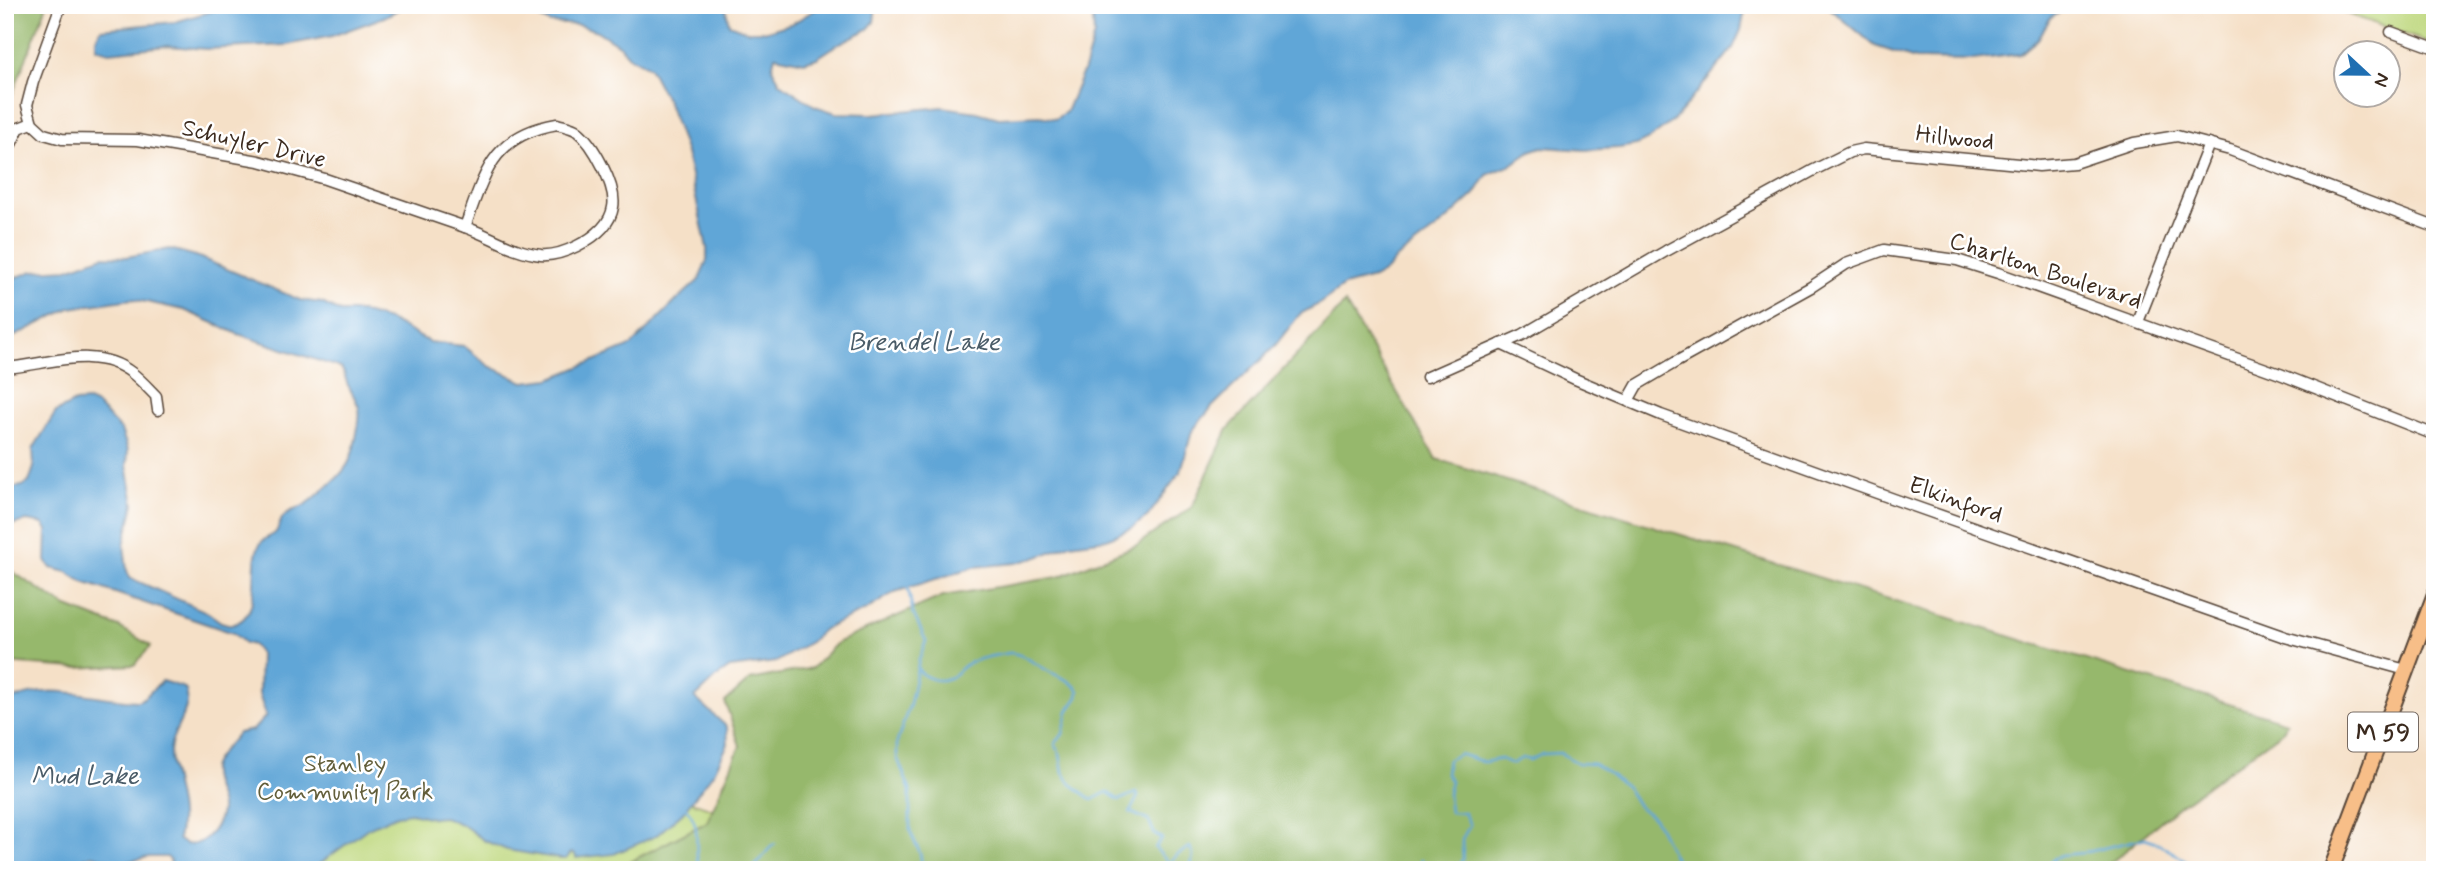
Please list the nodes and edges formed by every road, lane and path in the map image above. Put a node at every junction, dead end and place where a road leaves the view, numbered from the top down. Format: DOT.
graph roads {
  1 [pos="61,5"];
  2 [pos="2391,32"];
  3 [pos="2435,48"];
  4 [pos="32,123"];
  5 [pos="2209,144"];
  6 [pos="5,156"];
  7 [pos="465,227"];
  8 [pos="2435,227"];
  9 [pos="2138,322"];
  10 [pos="1501,344"];
  11 [pos="5,368"];
  12 [pos="1427,377"];
  13 [pos="1628,401"];
  14 [pos="158,410"];
  15 [pos="2435,435"];
  16 [pos="2435,594"];
  17 [pos="2406,670"];
  18 [pos="2331,870"];
  1 -- 4 [label="street"];
  2 -- 3 [label="street"];
  4 -- 6 [label="street"];
  4 -- 7 [label="street, Schuyler Drive"];
  5 -- 8 [label="street, Hillwood"];
  5 -- 9 [label="street"];
  5 -- 10 [label="street, Hillwood"];
  7 -- 7 [label="street, Schuyler Drive"];
  9 -- 13 [label="street, Charlton Boulevard"];
  9 -- 15 [label="street, Charlton Boulevard"];
  10 -- 12 [label="street, Hillwood"];
  10 -- 13 [label="street, Elkinford"];
  11 -- 14 [label="street"];
  13 -- 17 [label="street, Elkinford"];
  16 -- 17 [label="highway, M 59"];
  17 -- 18 [label="highway, M 59"];
}
